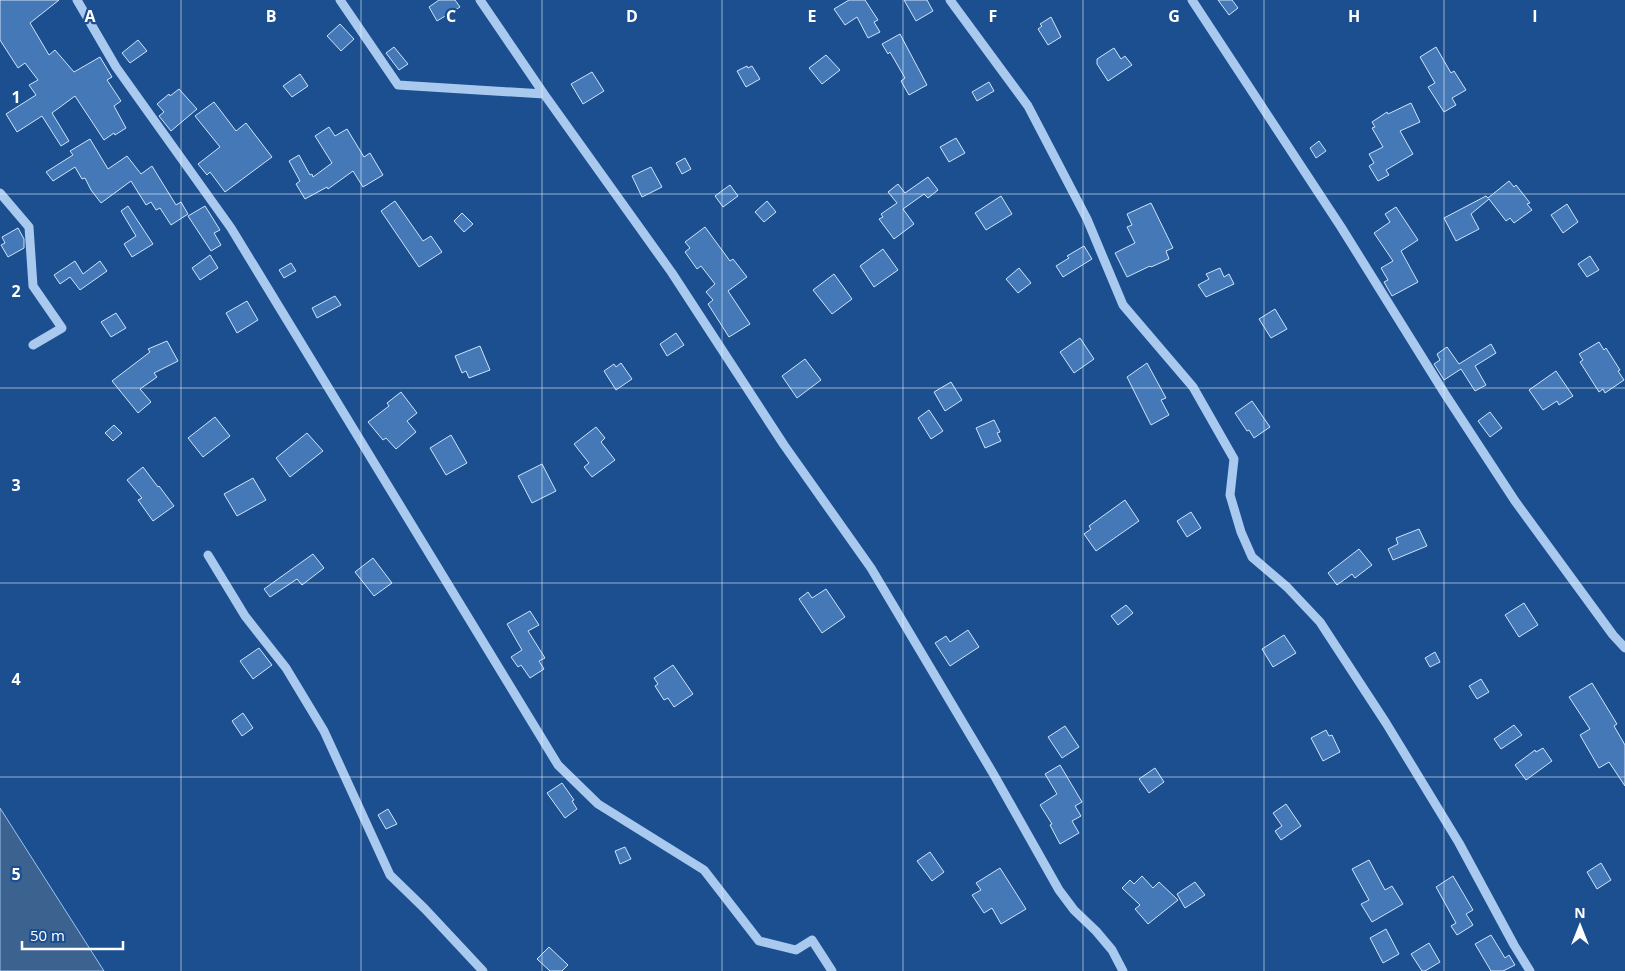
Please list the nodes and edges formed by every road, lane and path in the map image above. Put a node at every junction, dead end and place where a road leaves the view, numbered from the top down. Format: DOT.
graph roads {
  1 [pos="76,0"];
  2 [pos="340,0"];
  3 [pos="480,0"];
  4 [pos="950,0"];
  5 [pos="1192,0"];
  6 [pos="544,94"];
  7 [pos="0,193"];
  8 [pos="33,345"];
  9 [pos="208,555"];
  10 [pos="1625,648"];
  11 [pos="484,971"];
  12 [pos="832,971"];
  13 [pos="1123,971"];
  14 [pos="1530,971"];
  1 -- 12 [label="street"];
  2 -- 6 [label="street"];
  3 -- 6 [label="street"];
  4 -- 14 [label="street"];
  5 -- 10 [label="street"];
  6 -- 13 [label="street"];
  7 -- 8 [label="street"];
  9 -- 11 [label="street"];
}
